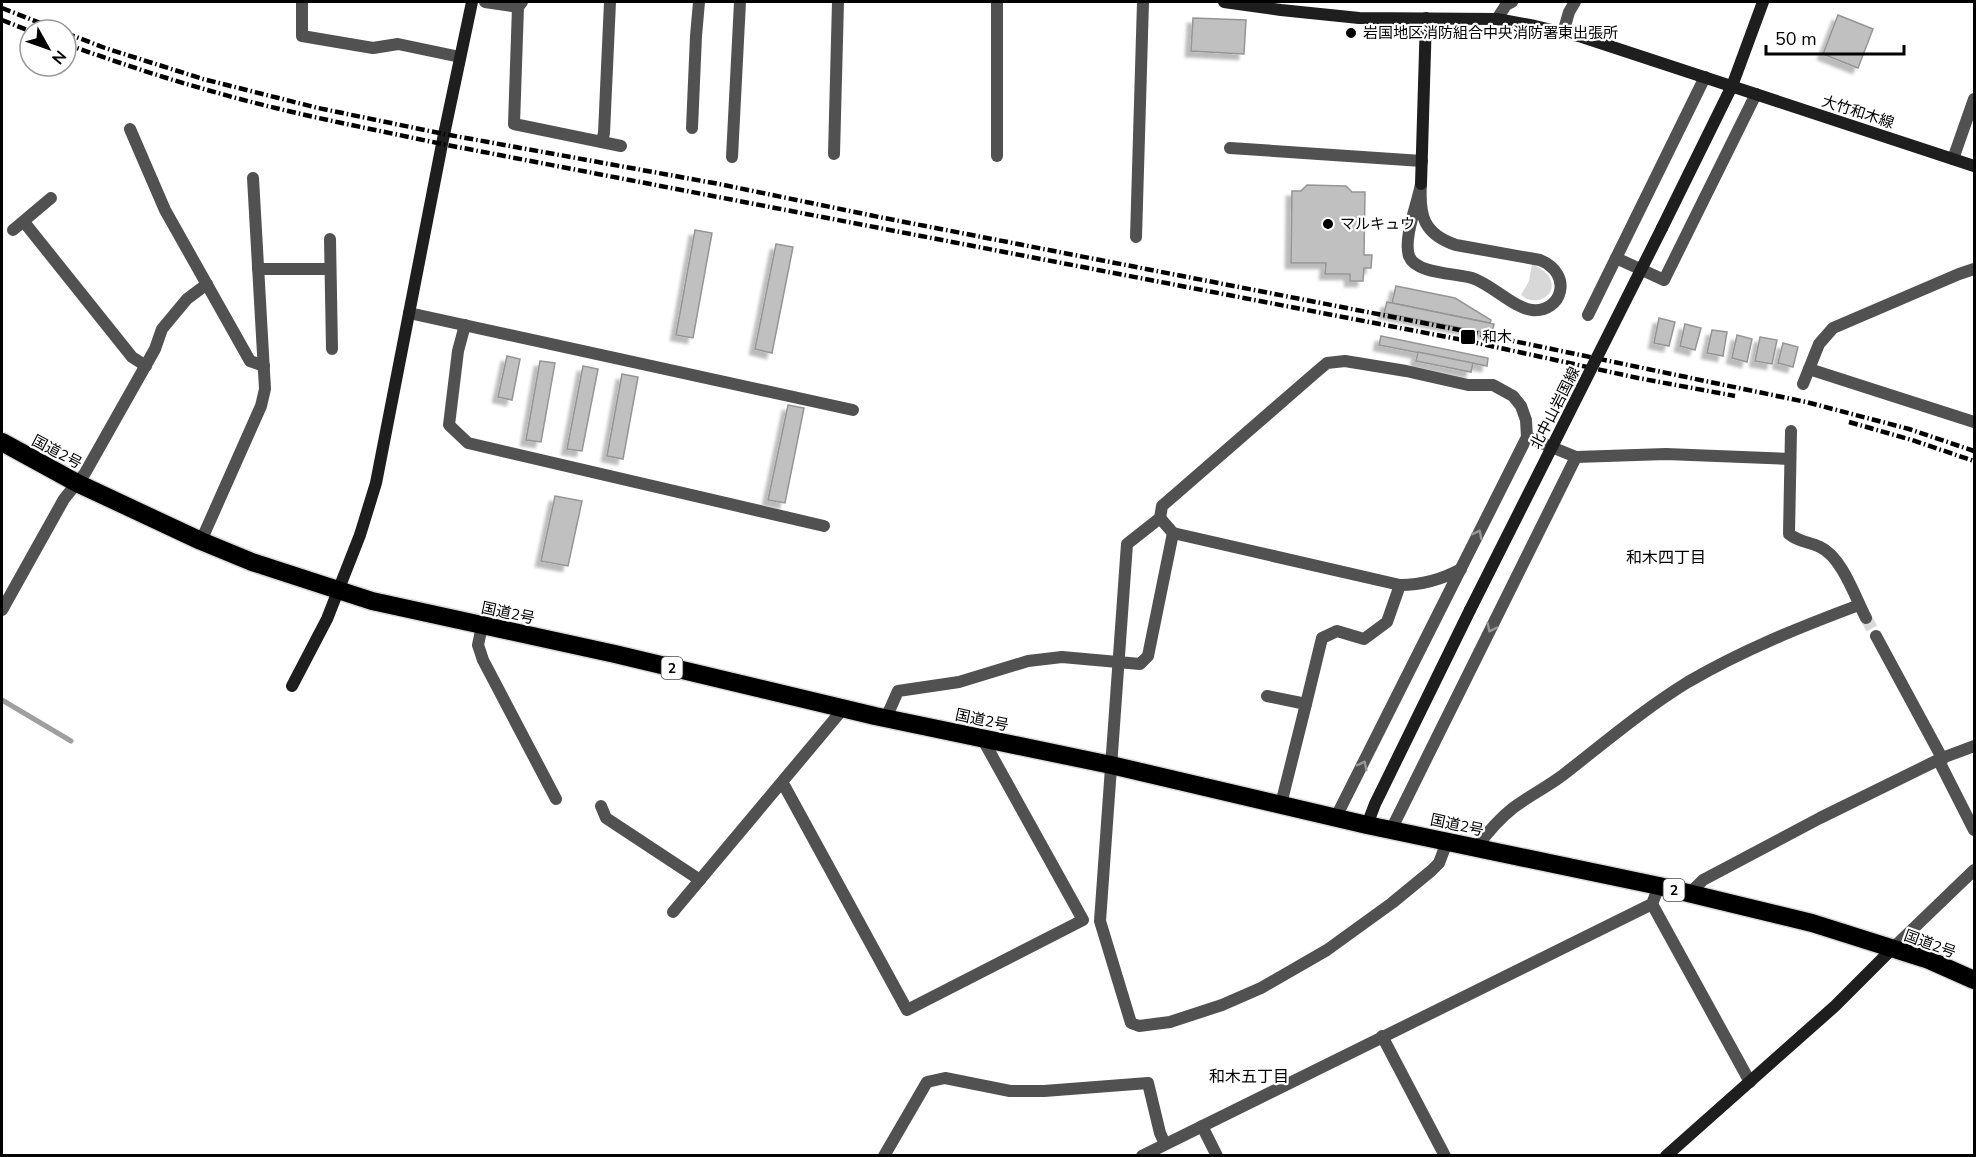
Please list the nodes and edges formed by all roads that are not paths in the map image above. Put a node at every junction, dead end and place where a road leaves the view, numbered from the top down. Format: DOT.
graph roads {
  1 [pos="302,2"];
  2 [pos="472,2"];
  3 [pos="485,2"];
  4 [pos="610,2"];
  5 [pos="699,2"];
  6 [pos="740,2"];
  7 [pos="838,2"];
  8 [pos="997,2"];
  9 [pos="1143,2"];
  10 [pos="1224,2"];
  11 [pos="1512,2"];
  12 [pos="1575,2"];
  13 [pos="1763,2"];
  14 [pos="520,4"];
  15 [pos="1426,18"];
  16 [pos="1497,19"];
  17 [pos="1563,33"];
  18 [pos="460,57"];
  19 [pos="1705,77"];
  20 [pos="1732,86"];
  21 [pos="1756,94"];
  22 [pos="1974,99"];
  23 [pos="692,128"];
  24 [pos="130,129"];
  25 [pos="602,141"];
  26 [pos="621,146"];
  27 [pos="1230,148"];
  28 [pos="834,153"];
  29 [pos="998,156"];
  30 [pos="732,157"];
  31 [pos="1953,159"];
  32 [pos="1422,161"];
  33 [pos="1974,166"];
  34 [pos="253,178"];
  35 [pos="1421,184"];
  36 [pos="51,198"];
  37 [pos="24,222"];
  38 [pos="13,230"];
  39 [pos="1136,237"];
  40 [pos="330,239"];
  41 [pos="1616,258"];
  42 [pos="258,269"];
  43 [pos="330,269"];
  44 [pos="1974,269"];
  45 [pos="207,285"];
  46 [pos="409,313"];
  47 [pos="1588,315"];
  48 [pos="465,325"];
  49 [pos="332,349"];
  50 [pos="146,366"];
  51 [pos="264,366"];
  52 [pos="1809,369"];
  53 [pos="1803,384"];
  54 [pos="853,410"];
  55 [pos="1974,422"];
  56 [pos="1791,431"];
  57 [pos="1527,437"];
  58 [pos="2,442"];
  59 [pos="1576,457"];
  60 [pos="1790,459"];
  61 [pos="77,483"];
  62 [pos="1160,518"];
  63 [pos="824,526"];
  64 [pos="1173,533"];
  65 [pos="201,541"];
  66 [pos="1461,569"];
  67 [pos="1400,585"];
  68 [pos="339,590"];
  69 [pos="1859,605"];
  70 [pos="2,610"];
  71 [pos="1866,618"];
  72 [pos="482,626"];
  73 [pos="1876,636"];
  74 [pos="1118,663"];
  75 [pos="292,686"];
  76 [pos="1267,696"];
  77 [pos="1306,704"];
  78 [pos="841,706"];
  79 [pos="886,718"];
  80 [pos="982,738"];
  81 [pos="1974,746"];
  82 [pos="1942,758"];
  83 [pos="1111,765"];
  84 [pos="781,784"];
  85 [pos="556,800"];
  86 [pos="1281,804"];
  87 [pos="601,806"];
  88 [pos="1336,817"];
  89 [pos="1367,825"];
  90 [pos="1391,830"];
  91 [pos="1974,830"];
  92 [pos="1448,842"];
  93 [pos="1476,848"];
  94 [pos="1974,870"];
  95 [pos="700,880"];
  96 [pos="1659,886"];
  97 [pos="1689,894"];
  98 [pos="1652,904"];
  99 [pos="673,912"];
  100 [pos="1892,949"];
  101 [pos="1974,980"];
  102 [pos="1382,1036"];
  103 [pos="1750,1082"];
  104 [pos="1202,1126"];
  105 [pos="1166,1144"];
  106 [pos="1672,1153"];
  107 [pos="1147,1154"];
  108 [pos="884,1155"];
  109 [pos="1217,1155"];
  110 [pos="1445,1155"];
  1 -- 18 [label="street"];
  2 -- 18 [label="street"];
  3 -- 14 [label="street"];
  4 -- 25 [label="street"];
  5 -- 23 [label="street"];
  6 -- 30 [label="street"];
  7 -- 28 [label="street"];
  8 -- 29 [label="street"];
  9 -- 39 [label="street"];
  10 -- 15 [label="street, 大竹和木線"];
  11 -- 16 [label="street"];
  12 -- 17 [label="street"];
  13 -- 20 [label="street, 北中山岩国線"];
  14 -- 25 [label="street"];
  15 -- 16 [label="street, 大竹和木線"];
  15 -- 32 [label="street"];
  16 -- 17 [label="street, 大竹和木線"];
  17 -- 19 [label="street, 大竹和木線"];
  18 -- 46 [label="street"];
  19 -- 20 [label="street, 大竹和木線"];
  19 -- 41 [label="street"];
  20 -- 21 [label="street, 大竹和木線"];
  20 -- 89 [label="street, 北中山岩国線, bridge"];
  21 -- 31 [label="street, 大竹和木線"];
  21 -- 41 [label="street"];
  22 -- 31 [label="street"];
  24 -- 45 [label="street"];
  25 -- 26 [label="street"];
  27 -- 32 [label="street"];
  31 -- 33 [label="street, 大竹和木線"];
  32 -- 35 [label="street"];
  34 -- 42 [label="street"];
  35 -- 35 [label="street"];
  36 -- 37 [label="street"];
  37 -- 38 [label="street"];
  37 -- 50 [label="street"];
  40 -- 43 [label="street"];
  41 -- 47 [label="street"];
  42 -- 43 [label="street"];
  42 -- 51 [label="street"];
  43 -- 49 [label="street"];
  44 -- 52 [label="street"];
  45 -- 50 [label="street"];
  45 -- 51 [label="street"];
  46 -- 48 [label="street"];
  46 -- 68 [label="street"];
  48 -- 54 [label="street"];
  48 -- 63 [label="street"];
  50 -- 61 [label="street"];
  51 -- 65 [label="street"];
  52 -- 53 [label="street"];
  52 -- 55 [label="street"];
  56 -- 60 [label="street"];
  57 -- 59 [label="street"];
  57 -- 62 [label="street"];
  66 -- 57 [label="street, one-way"];
  58 -- 61 [label="highway, 国道2号 / 2"];
  59 -- 60 [label="street"];
  59 -- 90 [label="street, one-way"];
  60 -- 69 [label="street"];
  61 -- 65 [label="highway, 国道2号 / 2"];
  61 -- 70 [label="street"];
  62 -- 64 [label="street"];
  62 -- 74 [label="street"];
  64 -- 67 [label="street"];
  64 -- 74 [label="street"];
  65 -- 68 [label="highway, 国道2号 / 2"];
  66 -- 67 [label="street"];
  88 -- 66 [label="street, one-way"];
  67 -- 77 [label="street"];
  68 -- 72 [label="highway, 国道2号 / 2"];
  68 -- 75 [label="street"];
  69 -- 71 [label="street"];
  69 -- 93 [label="street"];
  72 -- 78 [label="highway, 国道2号 / 2"];
  72 -- 85 [label="street"];
  73 -- 82 [label="street"];
  74 -- 79 [label="street"];
  74 -- 83 [label="street"];
  76 -- 77 [label="street"];
  77 -- 86 [label="street"];
  78 -- 79 [label="highway, 国道2号 / 2"];
  78 -- 84 [label="street"];
  79 -- 80 [label="highway, 国道2号 / 2"];
  80 -- 83 [label="highway, 国道2号 / 2"];
  80 -- 84 [label="street"];
  81 -- 82 [label="street"];
  82 -- 91 [label="street"];
  82 -- 97 [label="street"];
  83 -- 86 [label="highway, 国道2号 / 2"];
  83 -- 92 [label="street"];
  84 -- 95 [label="street"];
  86 -- 88 [label="highway, 国道2号 / 2"];
  87 -- 95 [label="street"];
  88 -- 89 [label="highway, 国道2号 / 2"];
  89 -- 90 [label="highway, 国道2号 / 2"];
  90 -- 92 [label="highway, 国道2号 / 2"];
  92 -- 93 [label="highway, 国道2号 / 2"];
  93 -- 96 [label="highway, 国道2号 / 2"];
  94 -- 100 [label="street"];
  95 -- 99 [label="street"];
  96 -- 97 [label="highway, 国道2号 / 2"];
  96 -- 98 [label="street"];
  97 -- 100 [label="highway, 国道2号 / 2"];
  98 -- 102 [label="street"];
  98 -- 103 [label="street"];
  100 -- 101 [label="highway, 国道2号 / 2"];
  100 -- 103 [label="street"];
  102 -- 104 [label="street"];
  102 -- 110 [label="street"];
  103 -- 106 [label="street"];
  104 -- 105 [label="street"];
  104 -- 109 [label="street"];
  105 -- 107 [label="street"];
  105 -- 108 [label="street"];
}
